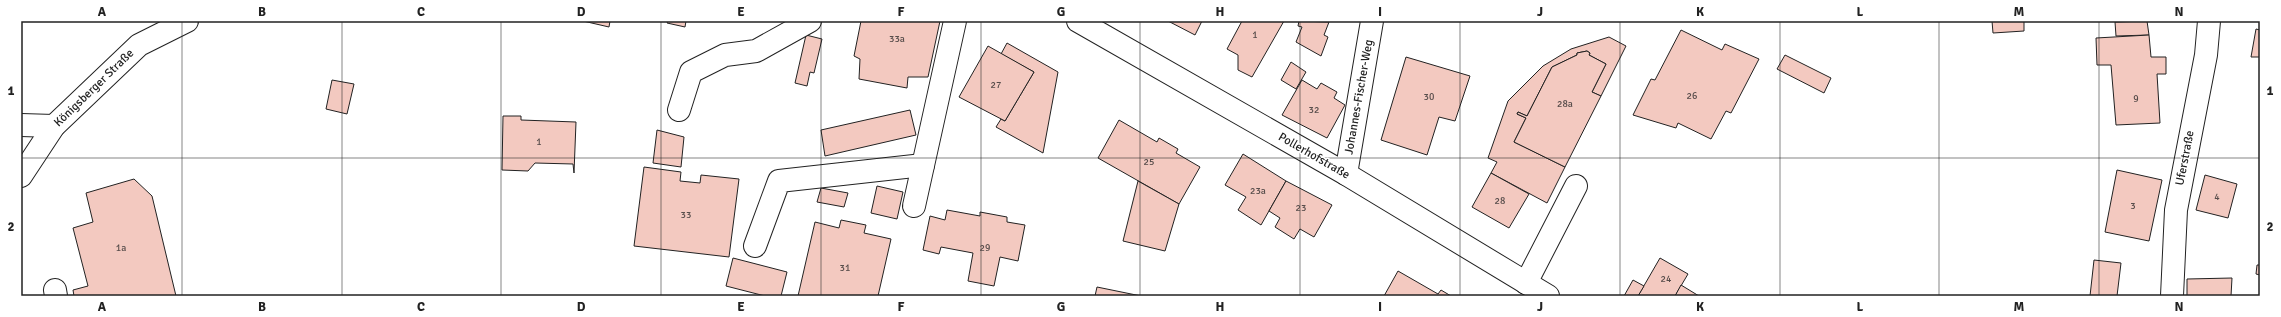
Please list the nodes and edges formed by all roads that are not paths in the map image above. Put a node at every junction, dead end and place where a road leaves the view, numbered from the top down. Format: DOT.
graph roads {
  1 [pos="187,21"];
  2 [pos="810,21"];
  3 [pos="955,21"];
  4 [pos="1078,21"];
  5 [pos="1372,21"];
  6 [pos="2209,21"];
  7 [pos="679,110"];
  8 [pos="21,125"];
  9 [pos="54,126"];
  10 [pos="923,165"];
  11 [pos="1346,174"];
  12 [pos="21,176"];
  13 [pos="1576,186"];
  14 [pos="914,206"];
  15 [pos="755,246"];
  16 [pos="1526,283"];
  17 [pos="1548,296"];
  18 [pos="2172,296"];
  1 -- 9 [label="street, Königsberger Straße"];
  2 -- 7 [label="street"];
  3 -- 10 [label="street"];
  4 -- 11 [label="street, Pollerhofstraße"];
  5 -- 11 [label="street, Johannes-Fischer-Weg"];
  6 -- 18 [label="street, Uferstraße"];
  8 -- 9 [label="street"];
  9 -- 12 [label="street, Königsberger Straße"];
  10 -- 14 [label="street"];
  10 -- 15 [label="street"];
  11 -- 16 [label="street, Pollerhofstraße"];
  13 -- 16 [label="street"];
  16 -- 17 [label="street, Pollerhofstraße"];
}
